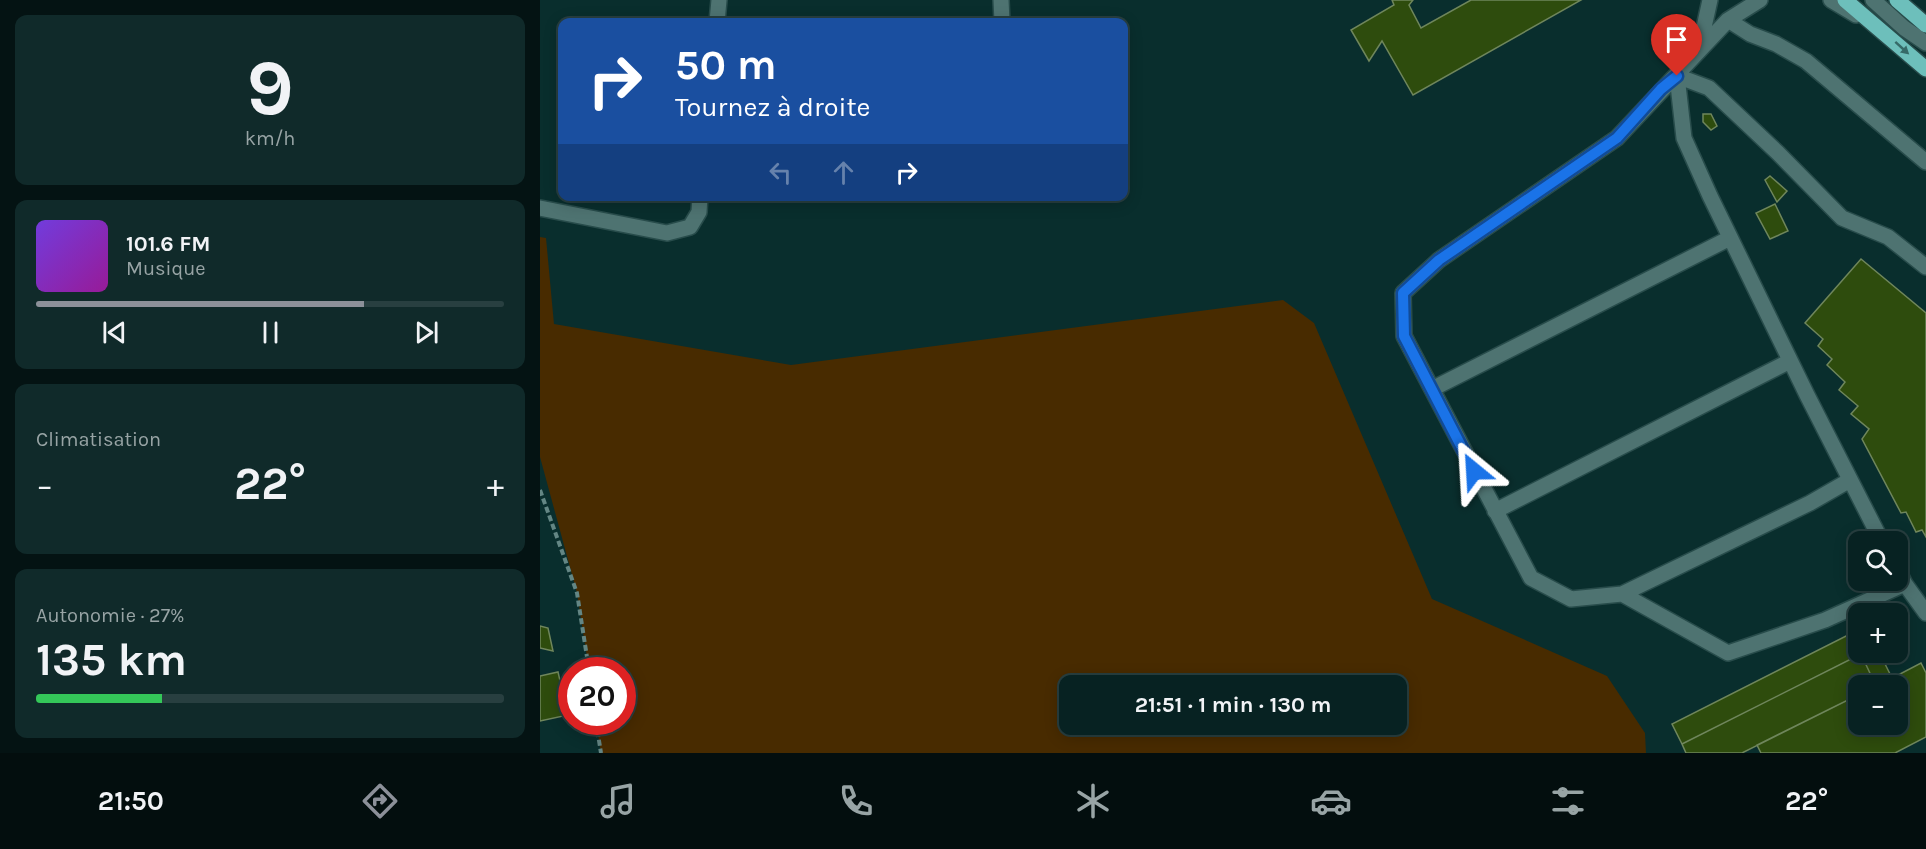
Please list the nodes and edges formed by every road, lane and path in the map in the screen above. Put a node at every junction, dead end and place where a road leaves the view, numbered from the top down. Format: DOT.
graph roads {
  1 [pos="719,0"];
  2 [pos="1001,0"];
  3 [pos="1710,0"];
  4 [pos="1760,0"];
  5 [pos="1831,0"];
  6 [pos="1845,0"];
  7 [pos="1873,0"];
  8 [pos="1897,0"];
  9 [pos="717,18"];
  10 [pos="1002,18"];
  11 [pos="1728,20"];
  12 [pos="1926,25"];
  13 [pos="1883,31"];
  14 [pos="1926,43"];
  15 [pos="1699,50"];
  16 [pos="1926,69"];
  17 [pos="1677,76"];
  18 [pos="1926,162"];
  19 [pos="700,201"];
  20 [pos="540,208"];
  21 [pos="1730,238"];
  22 [pos="1926,267"];
  23 [pos="1790,361"];
  24 [pos="1432,389"];
  25 [pos="1850,480"];
  26 [pos="540,490"];
  27 [pos="1495,511"];
  28 [pos="1876,531"];
  29 [pos="1908,588"];
  30 [pos="1889,591"];
  31 [pos="1622,594"];
  32 [pos="1926,613"];
  33 [pos="587,657"];
  34 [pos="599,735"];
  35 [pos="601,753"];
  1 -- 9 [label="street"];
  2 -- 10 [label="street"];
  3 -- 15 [label="street"];
  4 -- 11 [label="street"];
  5 -- 13 [label="street"];
  6 -- 13 [label="main road"];
  7 -- 14 [label="street"];
  8 -- 12 [label="main road"];
  11 -- 15 [label="street"];
  11 -- 18 [label="street"];
  13 -- 16 [label="main road, one-way"];
  15 -- 17 [label="street"];
  17 -- 21 [label="street"];
  17 -- 22 [label="street"];
  17 -- 24 [label="street"];
  19 -- 20 [label="street"];
  21 -- 23 [label="street"];
  21 -- 24 [label="street"];
  23 -- 25 [label="street"];
  23 -- 27 [label="street"];
  24 -- 27 [label="street"];
  25 -- 28 [label="street"];
  25 -- 31 [label="street"];
  26 -- 33 [label="path"];
  27 -- 31 [label="street"];
  29 -- 32 [label="street"];
  30 -- 31 [label="street"];
  34 -- 35 [label="path"];
}
